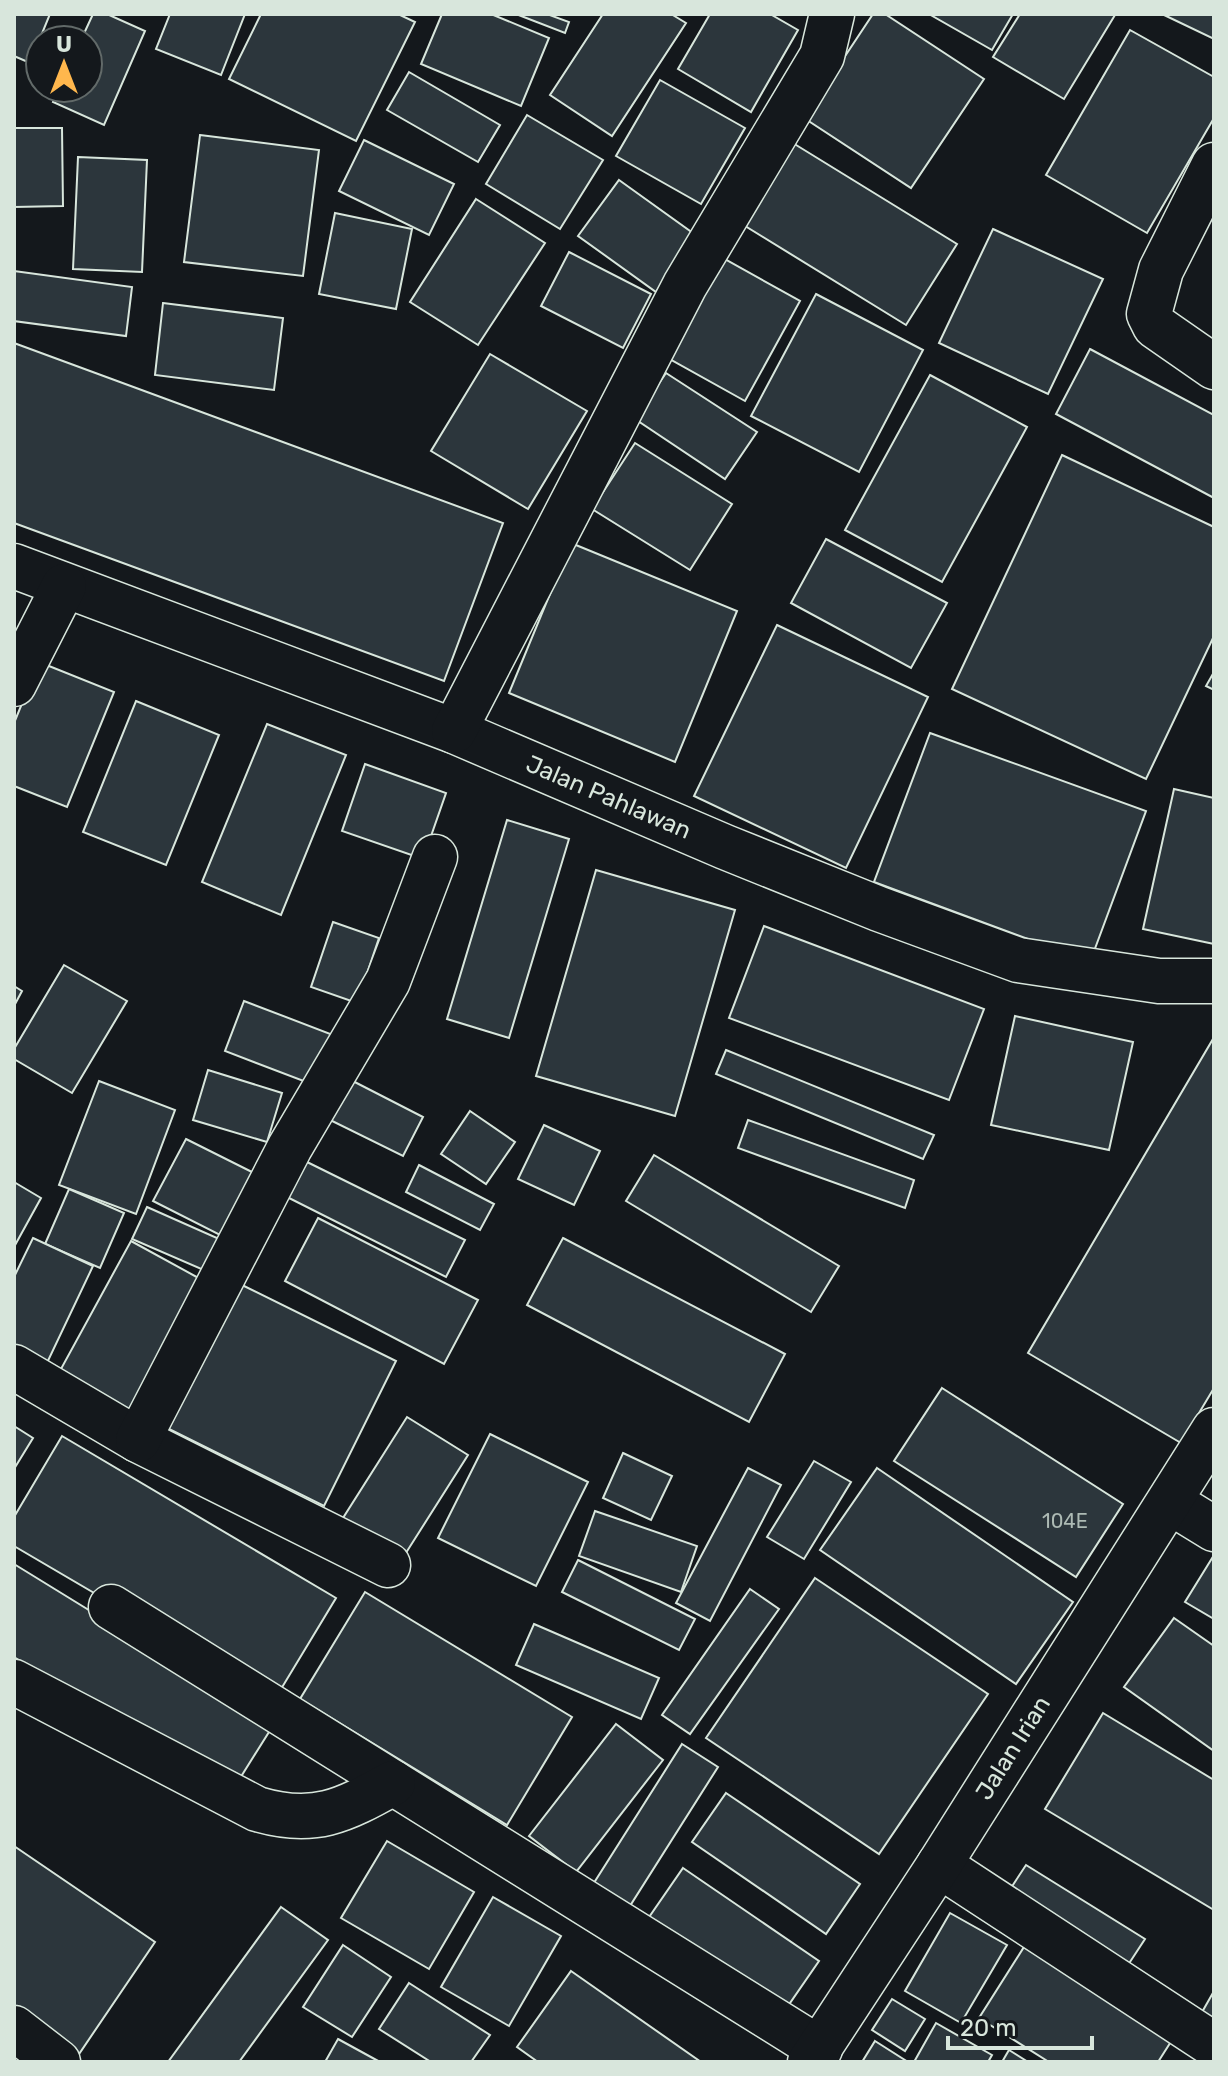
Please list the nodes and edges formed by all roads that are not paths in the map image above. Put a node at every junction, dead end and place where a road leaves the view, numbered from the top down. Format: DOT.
graph roads {
  1 [pos="832,14"];
  2 [pos="1214,165"];
  3 [pos="1214,367"];
  4 [pos="14,566"];
  5 [pos="64,586"];
  6 [pos="14,684"];
  7 [pos="454,731"];
  8 [pos="435,857"];
  9 [pos="1214,981"];
  10 [pos="14,1367"];
  11 [pos="1214,1430"];
  12 [pos="138,1440"];
  13 [pos="1170,1502"];
  14 [pos="1214,1529"];
  15 [pos="388,1565"];
  16 [pos="111,1607"];
  17 [pos="14,1682"];
  18 [pos="393,1783"];
  19 [pos="939,1865"];
  20 [pos="14,2028"];
  21 [pos="1214,2045"];
  22 [pos="815,2055"];
  23 [pos="58,2062"];
  1 -- 7 [label="street"];
  2 -- 3 [label="street"];
  4 -- 5 [label="street, Jalan Pahlawan"];
  5 -- 6 [label="street"];
  5 -- 7 [label="street, Jalan Pahlawan"];
  7 -- 9 [label="street, Jalan Pahlawan"];
  8 -- 12 [label="street"];
  10 -- 12 [label="street"];
  11 -- 13 [label="street, Jalan Irian"];
  12 -- 15 [label="street"];
  13 -- 14 [label="street"];
  13 -- 19 [label="street, Jalan Irian"];
  16 -- 18 [label="street"];
  17 -- 18 [label="street"];
  18 -- 22 [label="street"];
  19 -- 21 [label="street"];
  19 -- 22 [label="street, Jalan Irian"];
  20 -- 23 [label="street"];
}
